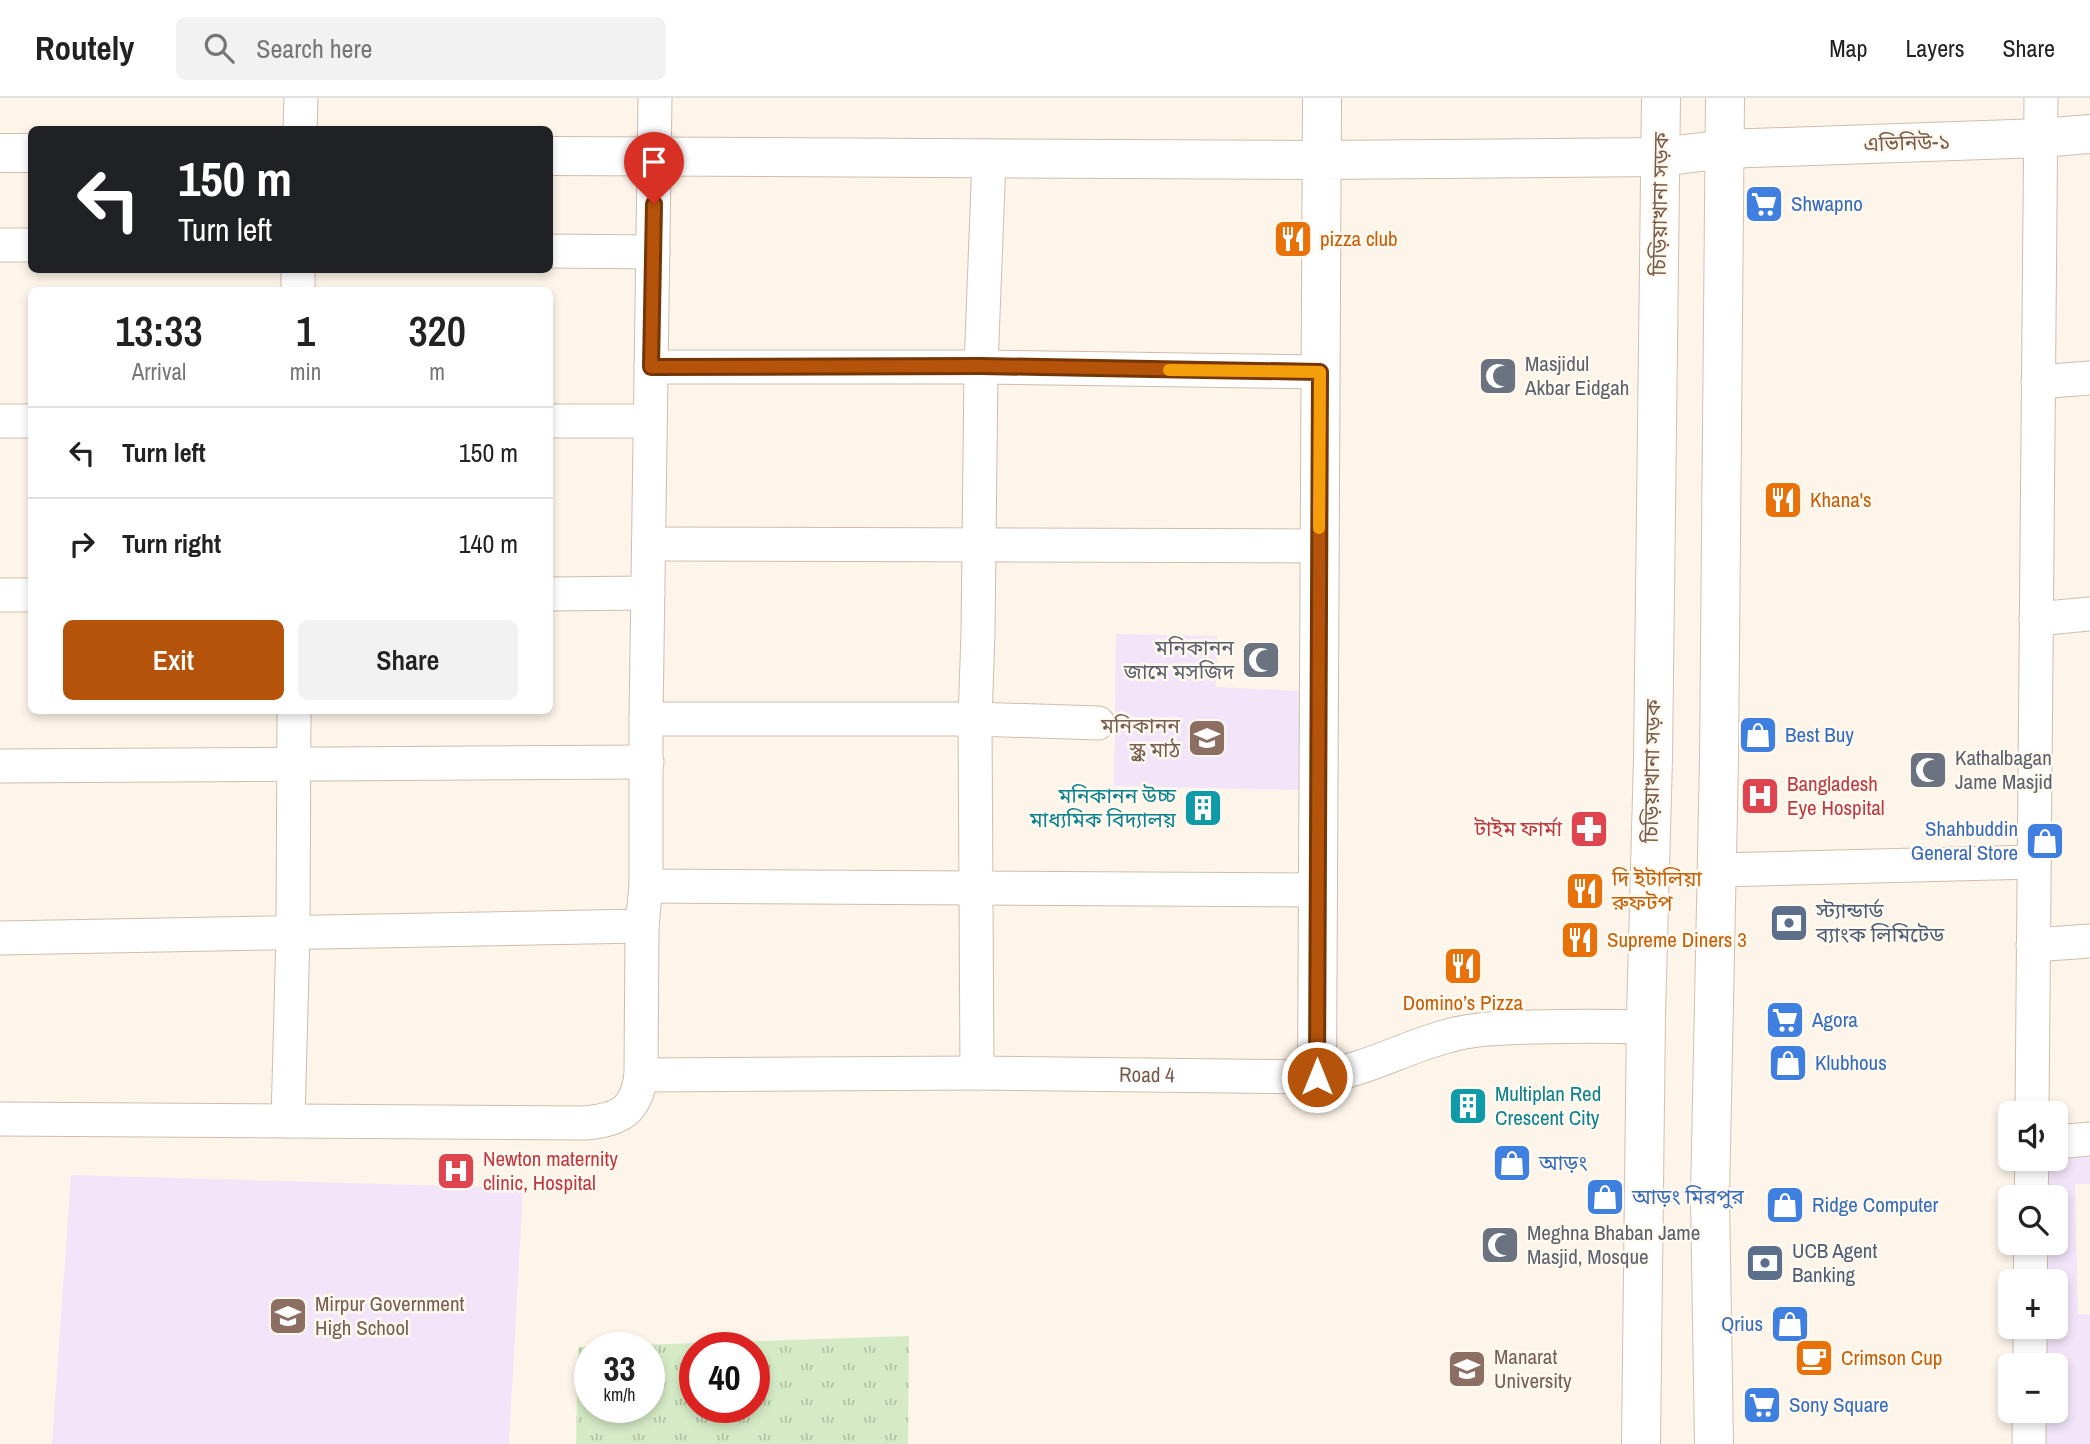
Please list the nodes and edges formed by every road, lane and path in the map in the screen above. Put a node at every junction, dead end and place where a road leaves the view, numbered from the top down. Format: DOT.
graph roads {
  1 [pos="301,98"];
  2 [pos="655,98"];
  3 [pos="1322,98"];
  4 [pos="1661,98"];
  5 [pos="1725,98"];
  6 [pos="2041,98"];
  7 [pos="300,126"];
  8 [pos="2090,134"];
  9 [pos="2041,138"];
  10 [pos="1725,149"];
  11 [pos="0,153"];
  12 [pos="28,153"];
  13 [pos="553,156"];
  14 [pos="654,157"];
  15 [pos="1661,157"];
  16 [pos="989,159"];
  17 [pos="1321,160"];
  18 [pos="0,245"];
  19 [pos="28,246"];
  20 [pos="553,251"];
  21 [pos="653,252"];
  22 [pos="981,366"];
  23 [pos="651,367"];
  24 [pos="1320,372"];
  25 [pos="2090,378"];
  26 [pos="2038,382"];
  27 [pos="0,421"];
  28 [pos="28,421"];
  29 [pos="553,421"];
  30 [pos="650,421"];
  31 [pos="649,544"];
  32 [pos="979,545"];
  33 [pos="1319,546"];
  34 [pos="648,593"];
  35 [pos="553,594"];
  36 [pos="0,595"];
  37 [pos="28,595"];
  38 [pos="2090,614"];
  39 [pos="2036,619"];
  40 [pos="294,714"];
  41 [pos="646,719"];
  42 [pos="975,719"];
  43 [pos="1098,723"];
  44 [pos="647,762"];
  45 [pos="294,764"];
  46 [pos="0,766"];
  47 [pos="2034,862"];
  48 [pos="1716,870"];
  49 [pos="646,886"];
  50 [pos="976,888"];
  51 [pos="1317,890"];
  52 [pos="642,926"];
  53 [pos="293,933"];
  54 [pos="0,938"];
  55 [pos="2090,941"];
  56 [pos="2033,945"];
  57 [pos="1646,1027"];
  58 [pos="977,1073"];
  59 [pos="641,1075"];
  60 [pos="1317,1077"];
  61 [pos="2032,1101"];
  62 [pos="0,1119"];
  63 [pos="288,1121"];
  64 [pos="2090,1139"];
  65 [pos="2068,1141"];
  66 [pos="2029,1423"];
  67 [pos="1641,1444"];
  68 [pos="1714,1444"];
  69 [pos="2029,1444"];
  1 -- 7 [label="street"];
  2 -- 14 [label="street"];
  3 -- 17 [label="main road"];
  4 -- 15 [label="main road, চিড়িয়াখানা সড়ক"];
  5 -- 10 [label="main road"];
  6 -- 9 [label="street"];
  8 -- 9 [label="main road, এভিনিউ-১"];
  9 -- 10 [label="main road, এভিনিউ-১"];
  9 -- 26 [label="street"];
  10 -- 15 [label="main road, এভিনিউ-১"];
  10 -- 48 [label="main road"];
  11 -- 12 [label="main road"];
  13 -- 14 [label="main road, এভিনিউ-১"];
  14 -- 16 [label="main road, এভিনিউ-১"];
  14 -- 21 [label="street"];
  15 -- 17 [label="main road, এভিনিউ-১"];
  15 -- 57 [label="main road, চিড়িয়াখানা সড়ক"];
  16 -- 17 [label="main road, এভিনিউ-১"];
  16 -- 22 [label="street"];
  17 -- 24 [label="main road"];
  18 -- 19 [label="street"];
  20 -- 21 [label="street"];
  21 -- 23 [label="street"];
  22 -- 23 [label="street"];
  22 -- 24 [label="street"];
  22 -- 32 [label="street"];
  23 -- 30 [label="street"];
  24 -- 33 [label="main road"];
  25 -- 26 [label="street"];
  26 -- 39 [label="street"];
  27 -- 28 [label="street"];
  29 -- 30 [label="street"];
  30 -- 31 [label="street"];
  31 -- 32 [label="street"];
  31 -- 34 [label="street"];
  32 -- 33 [label="street"];
  32 -- 42 [label="street"];
  33 -- 51 [label="main road"];
  34 -- 35 [label="street"];
  34 -- 41 [label="street"];
  36 -- 37 [label="street"];
  38 -- 39 [label="street"];
  39 -- 47 [label="street"];
  40 -- 45 [label="street"];
  41 -- 42 [label="street"];
  41 -- 44 [label="street"];
  42 -- 43 [label="street"];
  42 -- 50 [label="street"];
  44 -- 45 [label="street"];
  44 -- 49 [label="street"];
  45 -- 46 [label="street"];
  45 -- 53 [label="street"];
  47 -- 48 [label="street"];
  47 -- 56 [label="street"];
  48 -- 68 [label="main road"];
  49 -- 50 [label="street"];
  49 -- 52 [label="street"];
  50 -- 51 [label="street"];
  50 -- 58 [label="street"];
  51 -- 60 [label="main road"];
  52 -- 53 [label="street"];
  52 -- 59 [label="street"];
  53 -- 54 [label="street"];
  53 -- 63 [label="street"];
  55 -- 56 [label="street"];
  56 -- 61 [label="street"];
  57 -- 60 [label="street, Road 4"];
  57 -- 67 [label="main road, চিড়িয়াখানা সড়ক"];
  58 -- 59 [label="street, Road 4"];
  58 -- 60 [label="street, Road 4"];
  59 -- 63 [label="street"];
  62 -- 63 [label="street"];
  64 -- 65 [label="street"];
  66 -- 69 [label="street"];
}
